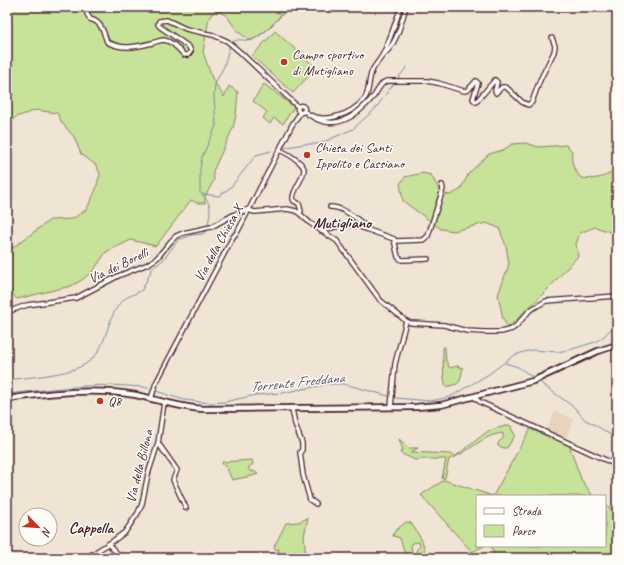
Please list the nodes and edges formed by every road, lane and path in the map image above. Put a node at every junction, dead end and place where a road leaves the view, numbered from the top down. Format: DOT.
graph roads {
  1 [pos="88,7"];
  2 [pos="401,7"];
  3 [pos="406,7"];
  4 [pos="552,38"];
  5 [pos="382,56"];
  6 [pos="302,112"];
  7 [pos="308,114"];
  8 [pos="280,150"];
  9 [pos="442,185"];
  10 [pos="330,207"];
  11 [pos="249,209"];
  12 [pos="299,213"];
  13 [pos="363,228"];
  14 [pos="321,231"];
  15 [pos="395,241"];
  16 [pos="428,259"];
  17 [pos="617,296"];
  18 [pos="7,312"];
  19 [pos="406,321"];
  20 [pos="617,345"];
  21 [pos="151,397"];
  22 [pos="474,397"];
  23 [pos="7,399"];
  24 [pos="164,402"];
  25 [pos="391,407"];
  26 [pos="292,409"];
  27 [pos="158,443"];
  28 [pos="617,471"];
  29 [pos="316,504"];
  30 [pos="186,508"];
  31 [pos="108,544"];
  32 [pos="86,558"];
  33 [pos="122,558"];
  1 -- 6 [label="street"];
  2 -- 5 [label="street"];
  3 -- 5 [label="street"];
  4 -- 7 [label="street"];
  5 -- 7 [label="street"];
  6 -- 7 [label="street"];
  6 -- 8 [label="street, Via della Chiesa X"];
  8 -- 11 [label="street, Via della Chiesa X"];
  8 -- 12 [label="street"];
  9 -- 15 [label="street"];
  10 -- 13 [label="street"];
  11 -- 12 [label="street"];
  11 -- 18 [label="street, Via dei Borelli"];
  11 -- 21 [label="street, Via della Chiesa X"];
  12 -- 14 [label="street"];
  13 -- 14 [label="street"];
  13 -- 15 [label="street"];
  14 -- 19 [label="street"];
  15 -- 16 [label="street"];
  17 -- 19 [label="street"];
  19 -- 25 [label="street"];
  20 -- 22 [label="main road"];
  21 -- 23 [label="main road"];
  21 -- 24 [label="main road"];
  22 -- 25 [label="main road"];
  22 -- 28 [label="street"];
  24 -- 26 [label="main road"];
  24 -- 27 [label="street, Via della Billona"];
  25 -- 26 [label="main road"];
  26 -- 29 [label="street"];
  27 -- 30 [label="street"];
  27 -- 31 [label="street, Via della Billona"];
  31 -- 32 [label="street, Via della Billona"];
  31 -- 33 [label="street"];
}
